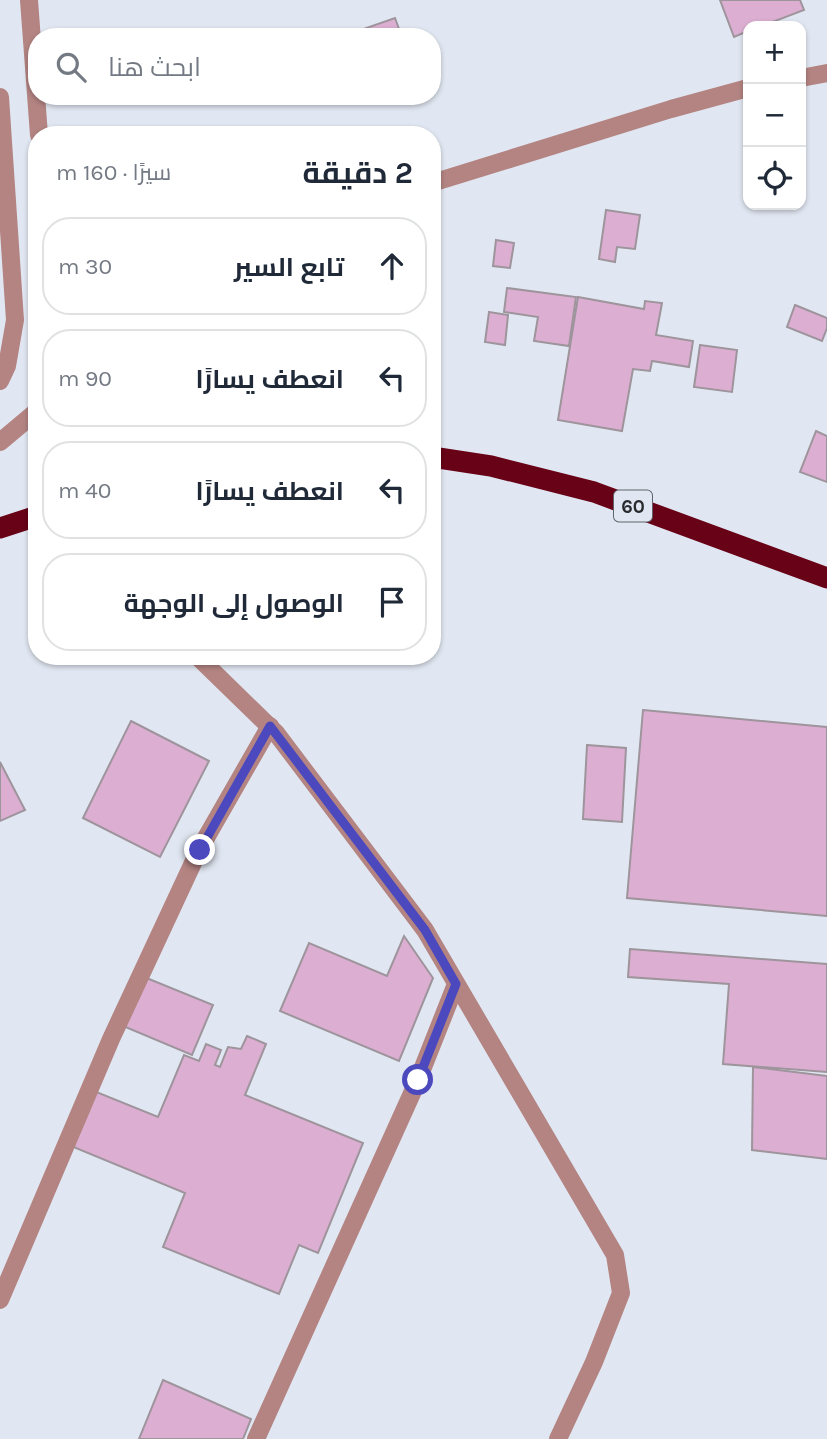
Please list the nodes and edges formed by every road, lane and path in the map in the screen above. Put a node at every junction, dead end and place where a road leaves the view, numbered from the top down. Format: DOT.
graph roads {
  1 [pos="29,0"];
  2 [pos="31,28"];
  3 [pos="827,73"];
  4 [pos="806,77"];
  5 [pos="743,89"];
  6 [pos="0,97"];
  7 [pos="37,105"];
  8 [pos="38,126"];
  9 [pos="441,180"];
  10 [pos="7,320"];
  11 [pos="0,381"];
  12 [pos="28,419"];
  13 [pos="0,442"];
  14 [pos="441,458"];
  15 [pos="28,519"];
  16 [pos="0,528"];
  17 [pos="827,578"];
  18 [pos="206,665"];
  19 [pos="270,726"];
  20 [pos="456,984"];
  21 [pos="0,1300"];
  22 [pos="256,1439"];
  23 [pos="558,1439"];
  1 -- 2 [label="street"];
  3 -- 4 [label="street"];
  5 -- 9 [label="street"];
  6 -- 10 [label="street"];
  7 -- 8 [label="street"];
  10 -- 11 [label="street"];
  12 -- 13 [label="street"];
  14 -- 17 [label="highway, 60"];
  15 -- 16 [label="highway"];
  18 -- 19 [label="street"];
  19 -- 20 [label="street"];
  19 -- 21 [label="street"];
  20 -- 22 [label="street"];
  20 -- 23 [label="street"];
}
